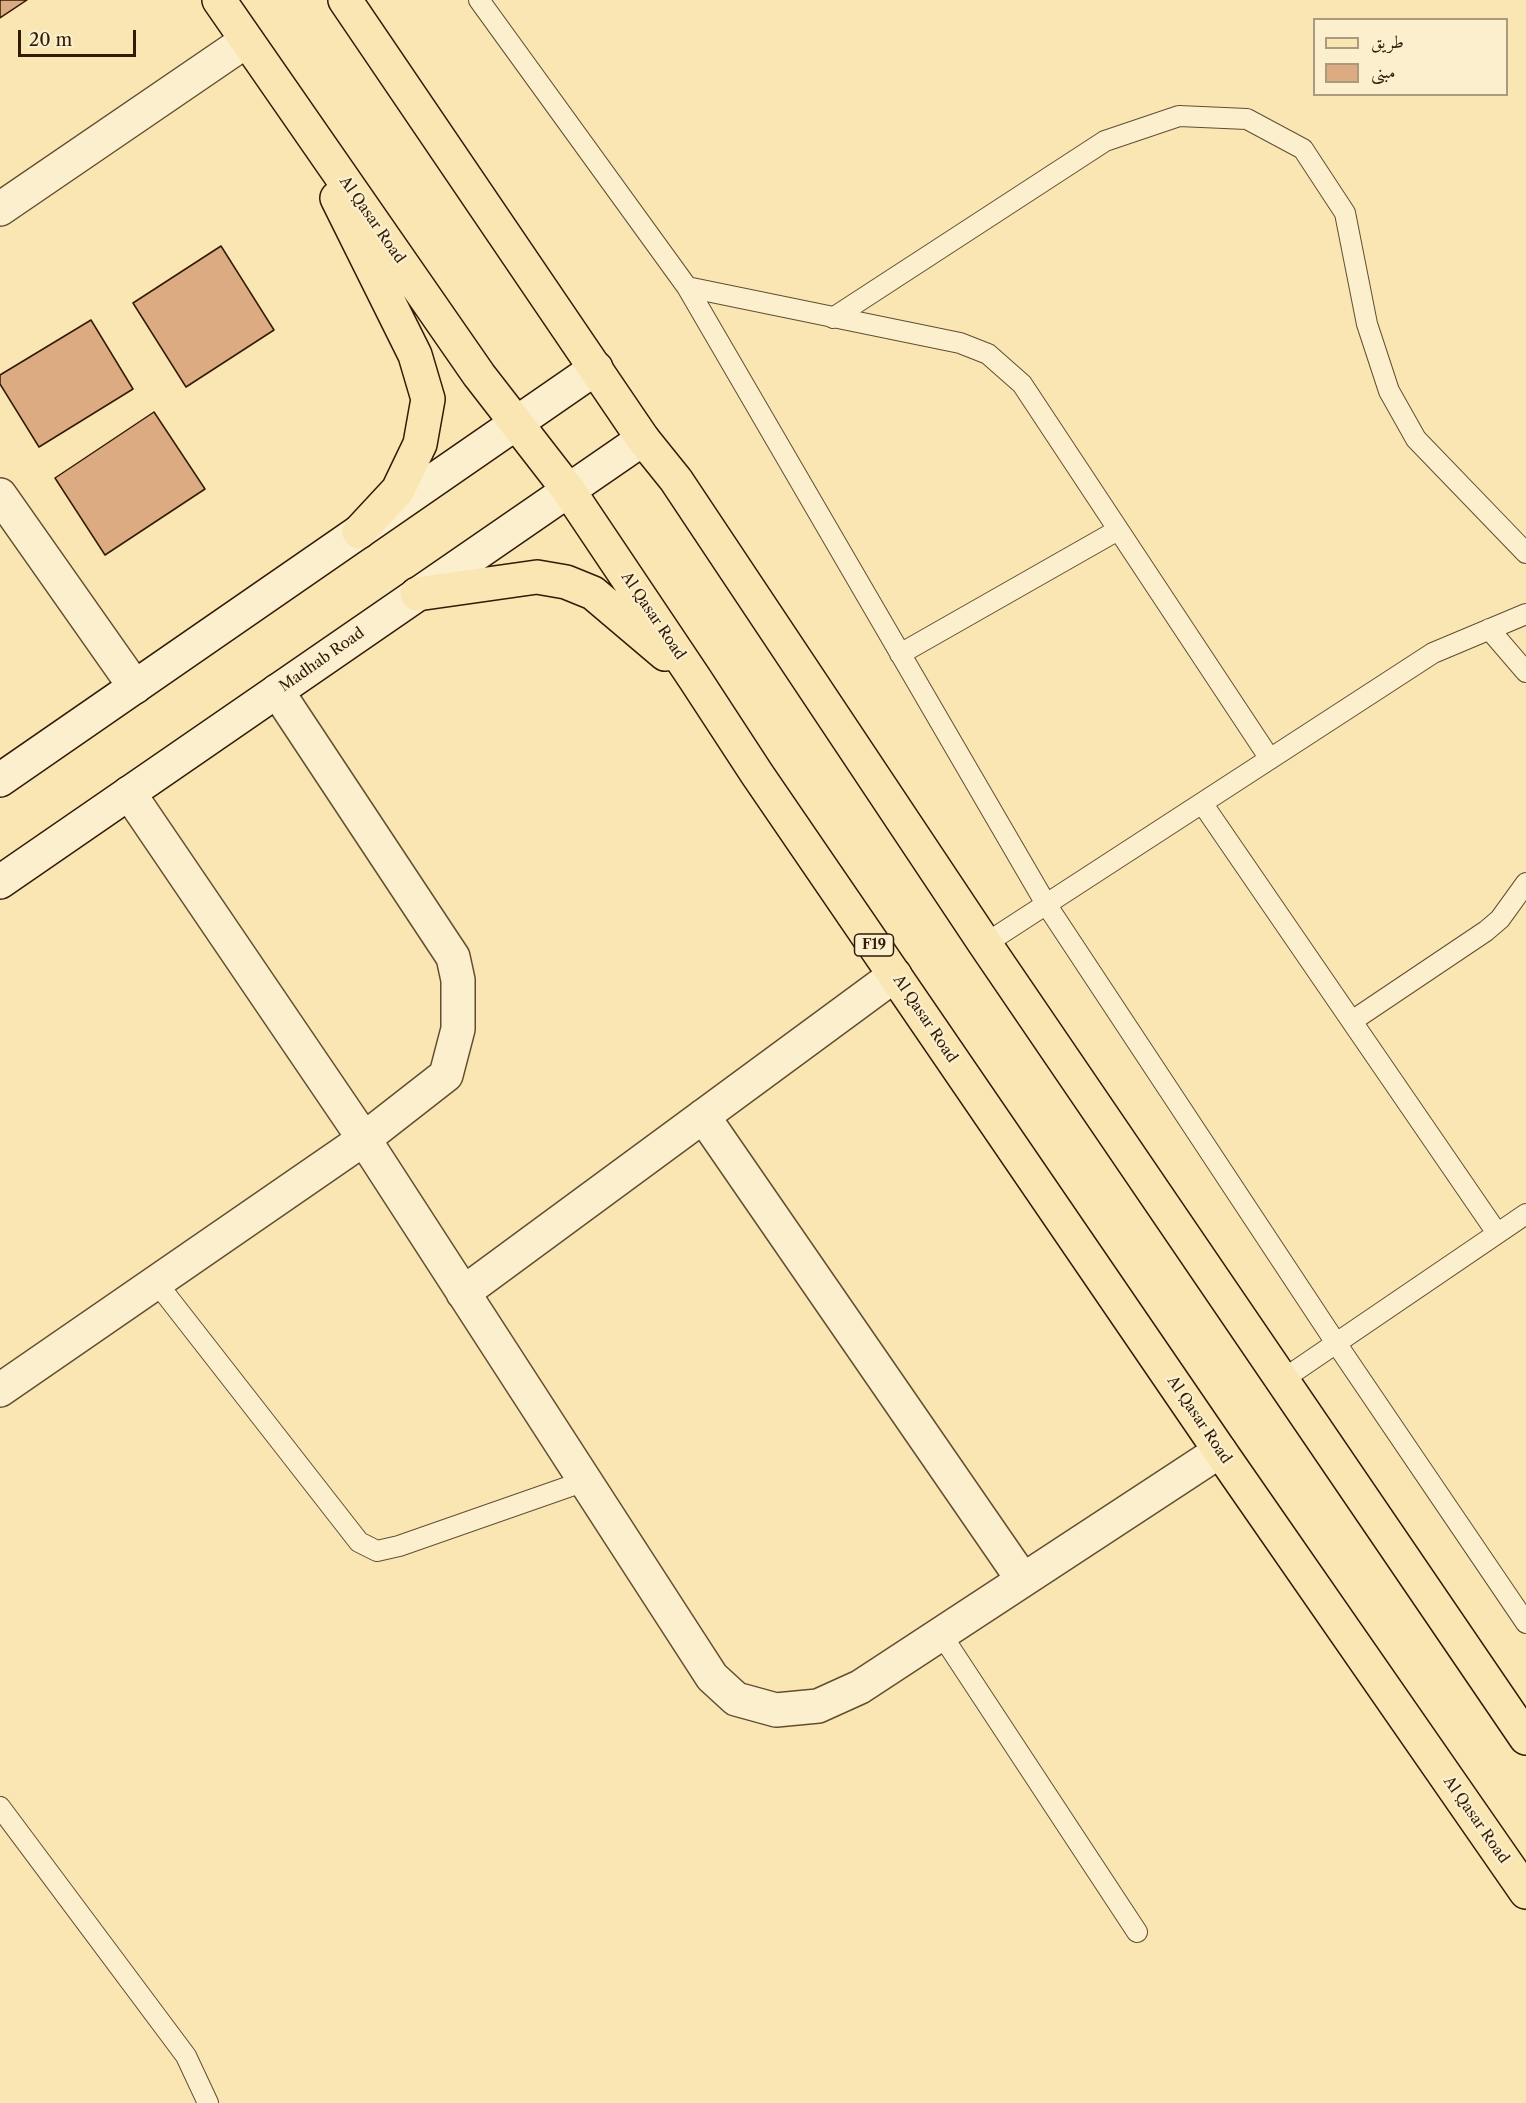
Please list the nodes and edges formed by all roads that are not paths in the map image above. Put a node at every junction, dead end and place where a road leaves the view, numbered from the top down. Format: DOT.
graph roads {
  1 [pos="219,0"];
  2 [pos="345,0"];
  3 [pos="479,0"];
  4 [pos="246,41"];
  5 [pos="300,117"];
  6 [pos="0,209"];
  7 [pos="687,287"];
  8 [pos="834,318"];
  9 [pos="596,368"];
  10 [pos="516,424"];
  11 [pos="644,439"];
  12 [pos="569,491"];
  13 [pos="0,495"];
  14 [pos="1118,530"];
  15 [pos="359,532"];
  16 [pos="1526,553"];
  17 [pos="417,594"];
  18 [pos="1526,614"];
  19 [pos="1489,629"];
  20 [pos="900,654"];
  21 [pos="1526,672"];
  22 [pos="696,679"];
  23 [pos="135,687"];
  24 [pos="277,691"];
  25 [pos="1270,759"];
  26 [pos="0,780"];
  27 [pos="129,793"];
  28 [pos="1202,803"];
  29 [pos="0,882"];
  30 [pos="1526,883"];
  31 [pos="1046,904"];
  32 [pos="985,944"];
  33 [pos="895,975"];
  34 [pos="1352,1021"];
  35 [pos="703,1116"];
  36 [pos="364,1139"];
  37 [pos="1526,1214"];
  38 [pos="1497,1233"];
  39 [pos="156,1282"];
  40 [pos="463,1293"];
  41 [pos="1336,1343"];
  42 [pos="1282,1380"];
  43 [pos="0,1390"];
  44 [pos="1220,1451"];
  45 [pos="585,1481"];
  46 [pos="1023,1580"];
  47 [pos="1526,1623"];
  48 [pos="941,1634"];
  49 [pos="1526,1738"];
  50 [pos="0,1807"];
  51 [pos="1526,1892"];
  52 [pos="1137,1932"];
  53 [pos="208,2103"];
  1 -- 4 [label="main road, Al Qasar Road / F19"];
  2 -- 9 [label="main road"];
  3 -- 7 [label="lane"];
  4 -- 5 [label="main road, Al Qasar Road / F19"];
  4 -- 6 [label="street"];
  5 -- 10 [label="main road, Al Qasar Road / F19"];
  5 -- 15 [label="main road"];
  7 -- 8 [label="lane"];
  7 -- 20 [label="lane"];
  8 -- 14 [label="lane"];
  8 -- 16 [label="lane"];
  9 -- 10 [label="street"];
  9 -- 11 [label="main road"];
  10 -- 12 [label="main road, Al Qasar Road / F19"];
  10 -- 15 [label="street"];
  11 -- 12 [label="street, Madhab Road"];
  11 -- 32 [label="main road"];
  12 -- 17 [label="street, Madhab Road"];
  12 -- 22 [label="main road, Al Qasar Road / F19"];
  13 -- 23 [label="street"];
  14 -- 20 [label="lane"];
  14 -- 25 [label="lane"];
  15 -- 23 [label="street"];
  17 -- 22 [label="main road"];
  17 -- 24 [label="street, Madhab Road"];
  18 -- 19 [label="lane"];
  19 -- 21 [label="lane"];
  19 -- 25 [label="lane"];
  20 -- 31 [label="lane"];
  22 -- 33 [label="main road, Al Qasar Road / F19"];
  23 -- 26 [label="street"];
  24 -- 27 [label="street, Madhab Road"];
  24 -- 36 [label="street"];
  25 -- 28 [label="lane"];
  27 -- 29 [label="street, Madhab Road"];
  27 -- 36 [label="street"];
  28 -- 31 [label="lane"];
  28 -- 34 [label="lane"];
  30 -- 34 [label="lane"];
  31 -- 32 [label="lane"];
  31 -- 41 [label="lane"];
  32 -- 42 [label="main road"];
  33 -- 35 [label="street"];
  33 -- 44 [label="main road, Al Qasar Road / F19"];
  34 -- 38 [label="lane"];
  35 -- 40 [label="street"];
  35 -- 46 [label="street"];
  36 -- 39 [label="street"];
  36 -- 40 [label="street"];
  37 -- 38 [label="lane"];
  38 -- 41 [label="lane"];
  39 -- 43 [label="street"];
  39 -- 45 [label="lane"];
  40 -- 45 [label="street"];
  41 -- 42 [label="lane"];
  41 -- 47 [label="lane"];
  42 -- 49 [label="main road"];
  44 -- 46 [label="street"];
  44 -- 51 [label="main road, Al Qasar Road / F19"];
  45 -- 48 [label="street"];
  46 -- 48 [label="street"];
  48 -- 52 [label="lane"];
  50 -- 53 [label="lane"];
}
